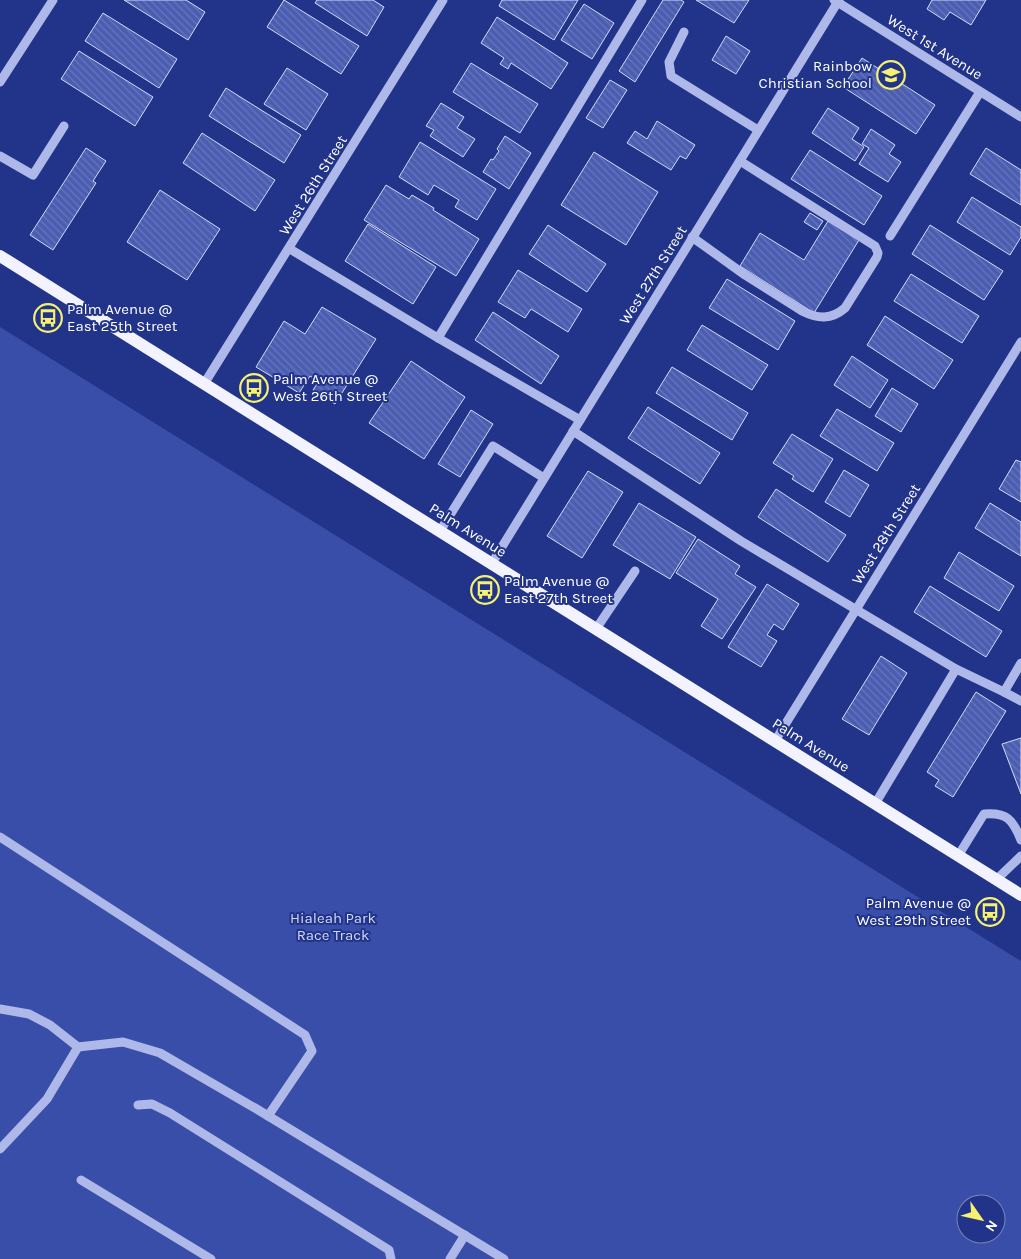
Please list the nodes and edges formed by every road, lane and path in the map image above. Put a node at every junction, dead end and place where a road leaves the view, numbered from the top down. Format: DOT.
graph roads {
  1 [pos="443,0"];
  2 [pos="642,0"];
  3 [pos="50,1"];
  4 [pos="837,1"];
  5 [pos="684,32"];
  6 [pos="0,82"];
  7 [pos="980,92"];
  8 [pos="1021,117"];
  9 [pos="64,126"];
  10 [pos="758,130"];
  11 [pos="0,156"];
  12 [pos="740,161"];
  13 [pos="890,236"];
  14 [pos="692,238"];
  15 [pos="290,249"];
  16 [pos="0,256"];
  17 [pos="438,338"];
  18 [pos="1021,342"];
  19 [pos="204,384"];
  20 [pos="580,420"];
  21 [pos="573,431"];
  22 [pos="544,478"];
  23 [pos="440,531"];
  24 [pos="492,564"];
  25 [pos="635,571"];
  26 [pos="855,610"];
  27 [pos="596,629"];
  28 [pos="1021,663"];
  29 [pos="956,669"];
  30 [pos="1004,692"];
  31 [pos="1021,701"];
  32 [pos="775,741"];
  33 [pos="875,804"];
  34 [pos="0,837"];
  35 [pos="1021,840"];
  36 [pos="958,856"];
  37 [pos="1021,856"];
  38 [pos="996,880"];
  39 [pos="1021,895"];
  40 [pos="0,1010"];
  41 [pos="78,1047"];
  42 [pos="138,1105"];
  43 [pos="268,1116"];
  44 [pos="0,1149"];
  45 [pos="80,1180"];
  46 [pos="465,1235"];
  47 [pos="210,1259"];
  48 [pos="391,1259"];
  49 [pos="450,1259"];
  50 [pos="504,1259"];
  1 -- 15 [label="street, West 26th Street"];
  2 -- 17 [label="street"];
  3 -- 6 [label="street"];
  4 -- 7 [label="street, West 1st Avenue"];
  4 -- 10 [label="street, West 27th Street"];
  5 -- 10 [label="street"];
  7 -- 8 [label="street, West 1st Avenue"];
  7 -- 13 [label="street"];
  9 -- 11 [label="street"];
  10 -- 12 [label="street, West 27th Street"];
  12 -- 14 [label="street, West 27th Street"];
  12 -- 14 [label="street"];
  14 -- 20 [label="street, West 27th Street"];
  15 -- 17 [label="street"];
  15 -- 19 [label="street, West 26th Street"];
  16 -- 19 [label="main road, Palm Avenue"];
  17 -- 20 [label="street"];
  18 -- 26 [label="street, West 28th Street"];
  19 -- 23 [label="main road, Palm Avenue"];
  20 -- 21 [label="street, West 27th Street"];
  21 -- 22 [label="street, West 27th Street"];
  21 -- 26 [label="street"];
  22 -- 23 [label="street"];
  22 -- 24 [label="street, West 27th Street"];
  23 -- 24 [label="main road, Palm Avenue"];
  24 -- 27 [label="main road, Palm Avenue"];
  25 -- 27 [label="street"];
  26 -- 29 [label="street"];
  26 -- 32 [label="street, West 28th Street"];
  27 -- 32 [label="main road, Palm Avenue"];
  28 -- 30 [label="street"];
  29 -- 30 [label="street"];
  29 -- 33 [label="street"];
  30 -- 31 [label="street"];
  32 -- 33 [label="main road, Palm Avenue"];
  33 -- 36 [label="main road, Palm Avenue"];
  34 -- 43 [label="street"];
  35 -- 36 [label="street"];
  36 -- 38 [label="main road, Palm Avenue"];
  37 -- 38 [label="street"];
  38 -- 39 [label="main road, Palm Avenue"];
  40 -- 41 [label="street"];
  41 -- 43 [label="street"];
  41 -- 44 [label="street"];
  42 -- 48 [label="street"];
  43 -- 46 [label="street"];
  45 -- 47 [label="street"];
  46 -- 49 [label="street"];
  46 -- 50 [label="street"];
}
